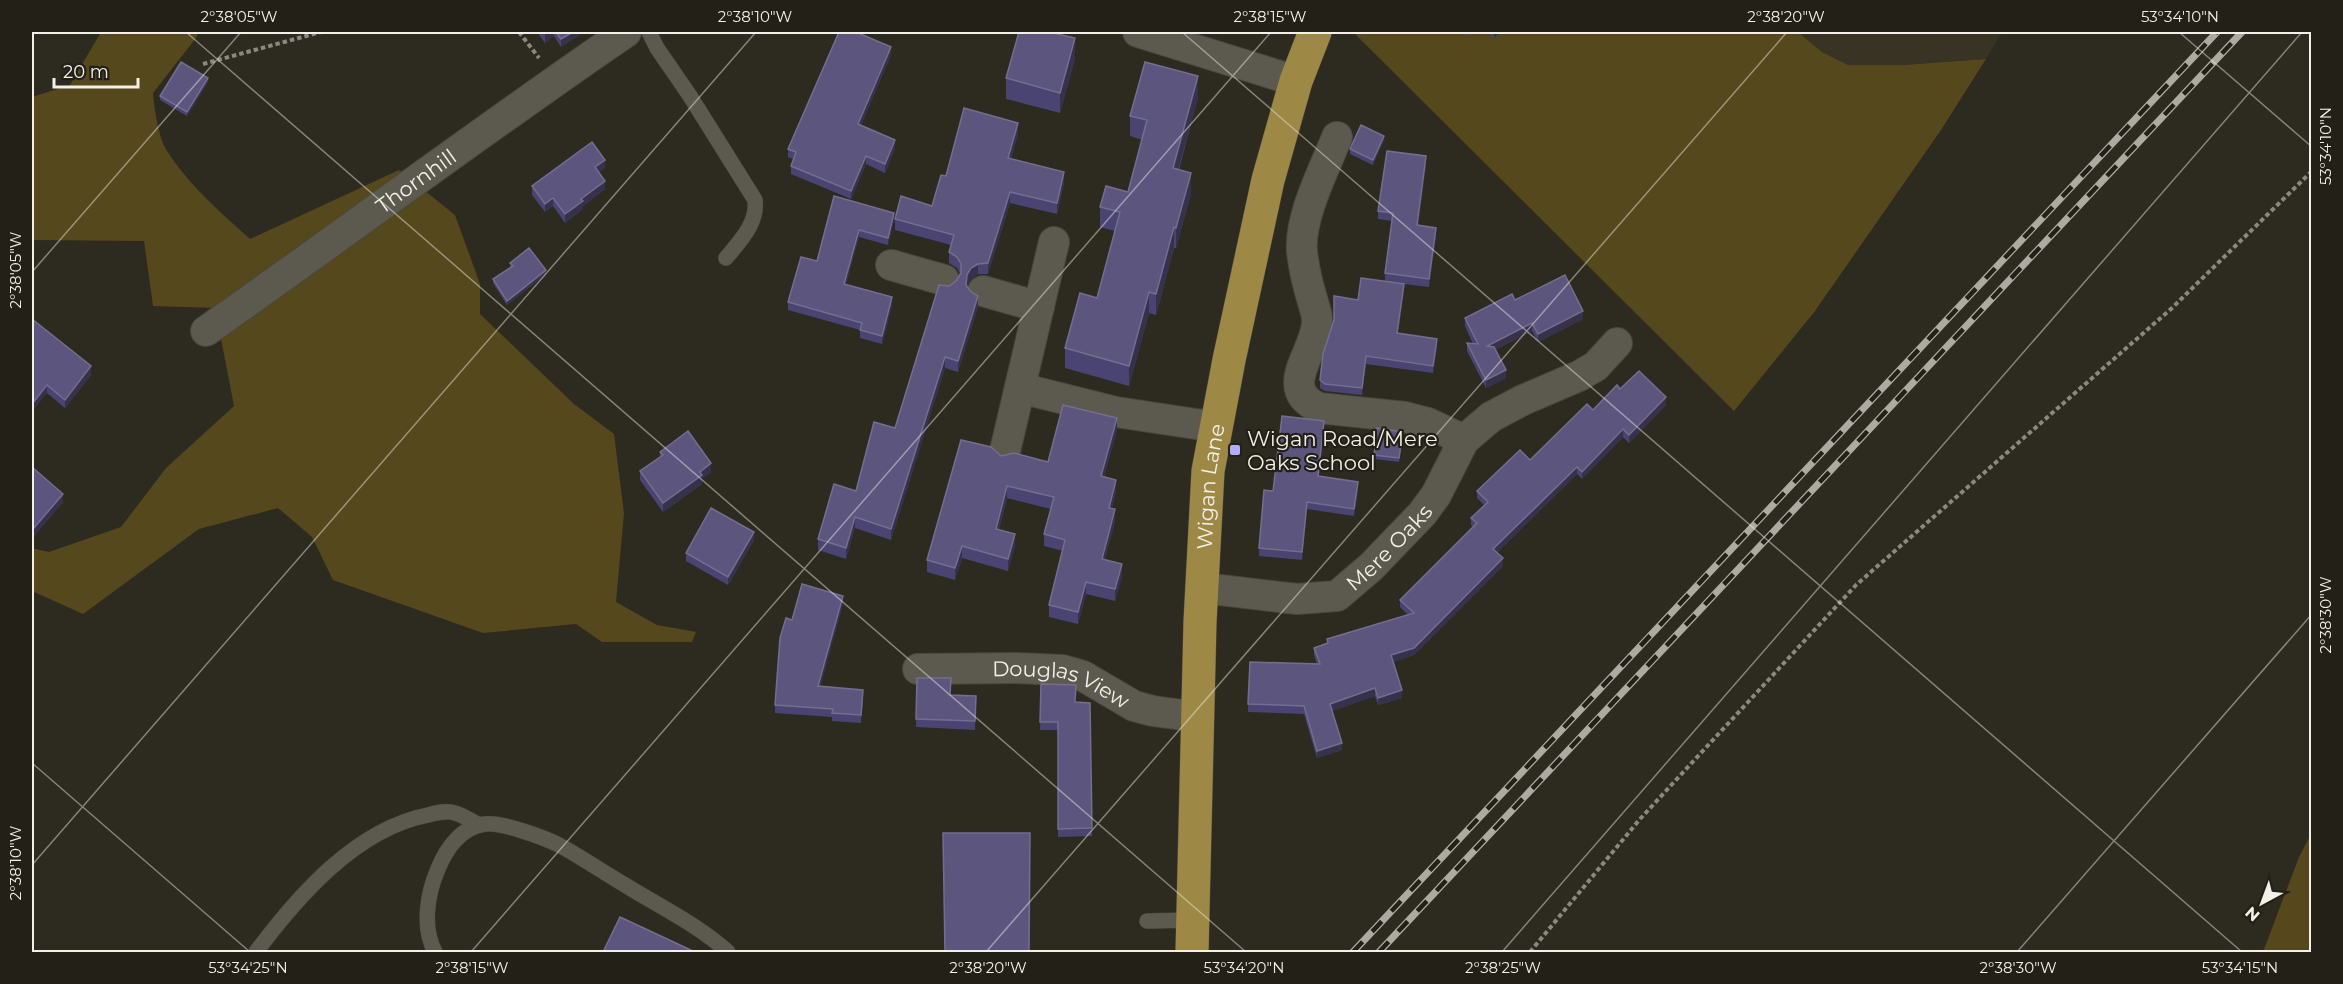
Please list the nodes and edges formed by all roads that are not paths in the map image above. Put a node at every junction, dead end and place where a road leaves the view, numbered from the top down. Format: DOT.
graph roads {
  1 [pos="626,32"];
  2 [pos="649,32"];
  3 [pos="1138,32"];
  4 [pos="1315,32"];
  5 [pos="1296,81"];
  6 [pos="1337,137"];
  7 [pos="1054,242"];
  8 [pos="726,258"];
  9 [pos="891,265"];
  10 [pos="944,279"];
  11 [pos="983,291"];
  12 [pos="1039,307"];
  13 [pos="207,331"];
  14 [pos="1617,343"];
  15 [pos="1020,388"];
  16 [pos="1216,427"];
  17 [pos="1464,440"];
  18 [pos="1005,451"];
  19 [pos="1203,588"];
  20 [pos="918,669"];
  21 [pos="1198,717"];
  22 [pos="480,825"];
  23 [pos="1194,920"];
  24 [pos="1147,921"];
  25 [pos="256,952"];
  26 [pos="435,952"];
  27 [pos="728,952"];
  28 [pos="1192,952"];
  1 -- 13 [label="street, Thornhill"];
  2 -- 8 [label="lane"];
  3 -- 5 [label="street"];
  4 -- 5 [label="highway, Wigan Lane"];
  5 -- 16 [label="highway, Wigan Lane"];
  6 -- 17 [label="street"];
  7 -- 12 [label="street"];
  9 -- 10 [label="street"];
  11 -- 12 [label="street"];
  12 -- 15 [label="street"];
  14 -- 17 [label="street, Mere Oaks"];
  15 -- 16 [label="street"];
  15 -- 18 [label="street"];
  16 -- 19 [label="highway, Wigan Lane"];
  17 -- 19 [label="street, Mere Oaks"];
  19 -- 21 [label="highway, Wigan Lane"];
  20 -- 21 [label="street, Douglas View"];
  21 -- 23 [label="highway, Wigan Lane"];
  22 -- 25 [label="lane"];
  22 -- 26 [label="lane"];
  22 -- 27 [label="lane"];
  23 -- 24 [label="lane"];
  23 -- 28 [label="highway, Wigan Lane"];
}
